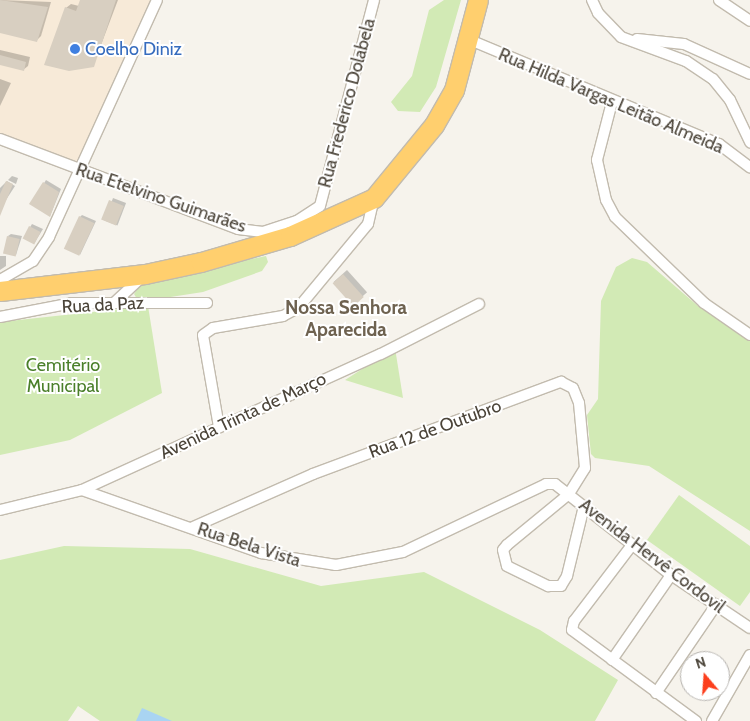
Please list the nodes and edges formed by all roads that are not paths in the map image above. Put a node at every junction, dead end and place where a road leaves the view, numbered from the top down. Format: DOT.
graph roads {
  1 [pos="157,0"];
  2 [pos="374,0"];
  3 [pos="478,0"];
  4 [pos="592,0"];
  5 [pos="719,0"];
  6 [pos="750,21"];
  7 [pos="621,37"];
  8 [pos="470,40"];
  9 [pos="750,74"];
  10 [pos="612,102"];
  11 [pos="0,138"];
  12 [pos="750,142"];
  13 [pos="750,167"];
  14 [pos="79,170"];
  15 [pos="374,198"];
  16 [pos="320,206"];
  17 [pos="145,274"];
  18 [pos="0,280"];
  19 [pos="70,284"];
  20 [pos="0,291"];
  21 [pos="72,303"];
  22 [pos="207,303"];
  23 [pos="114,304"];
  24 [pos="479,304"];
  25 [pos="0,317"];
  26 [pos="750,335"];
  27 [pos="219,427"];
  28 [pos="555,484"];
  29 [pos="82,490"];
  30 [pos="569,494"];
  31 [pos="584,506"];
  32 [pos="0,510"];
  33 [pos="193,527"];
  34 [pos="632,545"];
  35 [pos="671,575"];
  36 [pos="716,605"];
  37 [pos="750,628"];
  38 [pos="750,655"];
  39 [pos="612,660"];
  40 [pos="656,693"];
  41 [pos="696,721"];
  42 [pos="712,721"];
  1 -- 14 [label="street"];
  2 -- 16 [label="street, Rua Frederico Dolabela"];
  3 -- 8 [label="highway"];
  4 -- 7 [label="street"];
  5 -- 6 [label="street"];
  7 -- 9 [label="street"];
  7 -- 12 [label="street"];
  8 -- 10 [label="street, Rua Hilda Vargas Leitão Almeida"];
  8 -- 15 [label="highway"];
  10 -- 13 [label="street, Rua Hilda Vargas Leitão Almeida"];
  10 -- 26 [label="street"];
  11 -- 14 [label="street, Rua Etelvino Guimarães"];
  14 -- 16 [label="street, Rua Etelvino Guimarães"];
  14 -- 18 [label="street"];
  15 -- 17 [label="highway"];
  15 -- 27 [label="street"];
  17 -- 19 [label="highway"];
  17 -- 23 [label="street"];
  19 -- 20 [label="highway"];
  19 -- 21 [label="street"];
  21 -- 23 [label="street, Rua da Paz"];
  21 -- 25 [label="street, Rua da Paz"];
  22 -- 23 [label="street, Rua da Paz"];
  24 -- 27 [label="street, Avenida Trinta de Março"];
  27 -- 29 [label="street, Avenida Trinta de Março"];
  28 -- 30 [label="street, Avenida Hervê Cordovil"];
  28 -- 33 [label="street, Rua Bela Vista"];
  29 -- 32 [label="street, Avenida Trinta de Março"];
  29 -- 33 [label="street, Rua Bela Vista"];
  30 -- 31 [label="street, Avenida Hervê Cordovil"];
  30 -- 31 [label="street, Rua 12 de Outubro"];
  30 -- 33 [label="street, Rua 12 de Outubro"];
  31 -- 34 [label="street, Avenida Hervê Cordovil"];
  34 -- 35 [label="street, Avenida Hervê Cordovil"];
  34 -- 39 [label="street"];
  35 -- 36 [label="street, Avenida Hervê Cordovil"];
  35 -- 39 [label="street"];
  36 -- 37 [label="street, Avenida Hervê Cordovil"];
  36 -- 40 [label="street"];
  38 -- 42 [label="street"];
  39 -- 40 [label="street"];
  40 -- 41 [label="street"];
}
